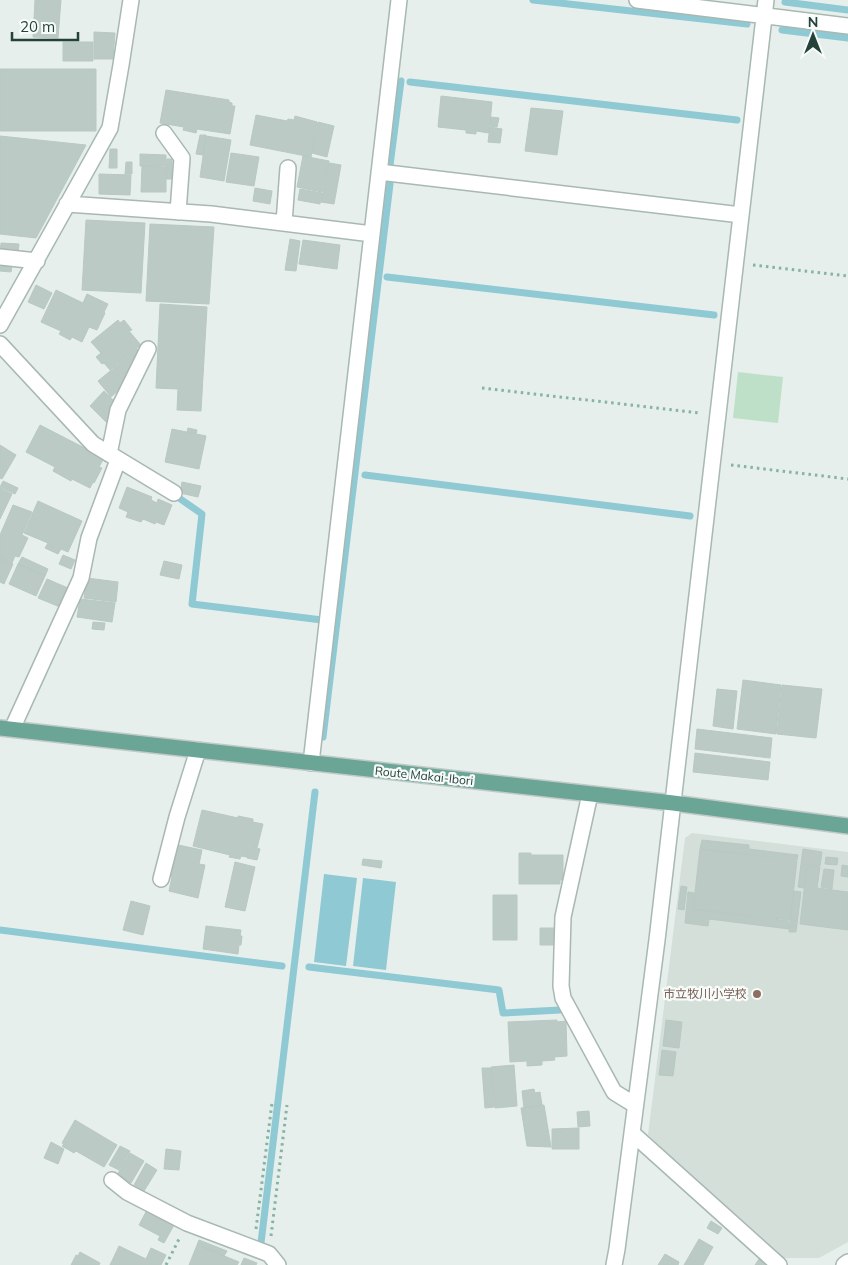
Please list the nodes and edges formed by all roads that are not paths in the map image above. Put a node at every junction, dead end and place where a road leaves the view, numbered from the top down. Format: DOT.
graph roads {
  1 [pos="130,0"];
  2 [pos="399,0"];
  3 [pos="637,0"];
  4 [pos="766,0"];
  5 [pos="764,16"];
  6 [pos="848,26"];
  7 [pos="164,133"];
  8 [pos="288,168"];
  9 [pos="379,172"];
  10 [pos="67,204"];
  11 [pos="178,212"];
  12 [pos="741,214"];
  13 [pos="284,223"];
  14 [pos="372,234"];
  15 [pos="0,257"];
  16 [pos="37,261"];
  17 [pos="0,325"];
  18 [pos="0,344"];
  19 [pos="148,349"];
  20 [pos="114,457"];
  21 [pos="174,493"];
  22 [pos="6,728"];
  23 [pos="198,750"];
  24 [pos="310,763"];
  25 [pos="590,794"];
  26 [pos="674,803"];
  27 [pos="848,826"];
  28 [pos="161,879"];
  29 [pos="635,1105"];
  30 [pos="632,1132"];
  31 [pos="112,1180"];
  32 [pos="274,1260"];
  33 [pos="848,1262"];
  34 [pos="614,1265"];
  35 [pos="778,1265"];
  36 [pos="844,1265"];
  1 -- 10 [label="street"];
  2 -- 9 [label="street"];
  3 -- 5 [label="street"];
  4 -- 5 [label="street"];
  5 -- 6 [label="street"];
  5 -- 12 [label="street"];
  7 -- 11 [label="street"];
  8 -- 13 [label="street"];
  9 -- 12 [label="street"];
  9 -- 14 [label="street"];
  10 -- 11 [label="street"];
  10 -- 16 [label="street"];
  11 -- 13 [label="street"];
  12 -- 26 [label="street"];
  13 -- 14 [label="street"];
  14 -- 24 [label="street"];
  15 -- 16 [label="street"];
  16 -- 17 [label="street"];
  18 -- 20 [label="street"];
  19 -- 20 [label="street"];
  20 -- 21 [label="street"];
  20 -- 22 [label="street"];
  22 -- 23 [label="main road, Route Makai-Ibori"];
  23 -- 24 [label="main road, Route Makai-Ibori"];
  23 -- 28 [label="street"];
  24 -- 25 [label="main road, Route Makai-Ibori"];
  25 -- 26 [label="main road, Route Makai-Ibori"];
  25 -- 29 [label="street"];
  26 -- 27 [label="main road, Route Makai-Ibori"];
  26 -- 29 [label="street"];
  29 -- 30 [label="street"];
  30 -- 34 [label="street"];
  30 -- 35 [label="street"];
  31 -- 32 [label="street"];
  33 -- 36 [label="street"];
}
